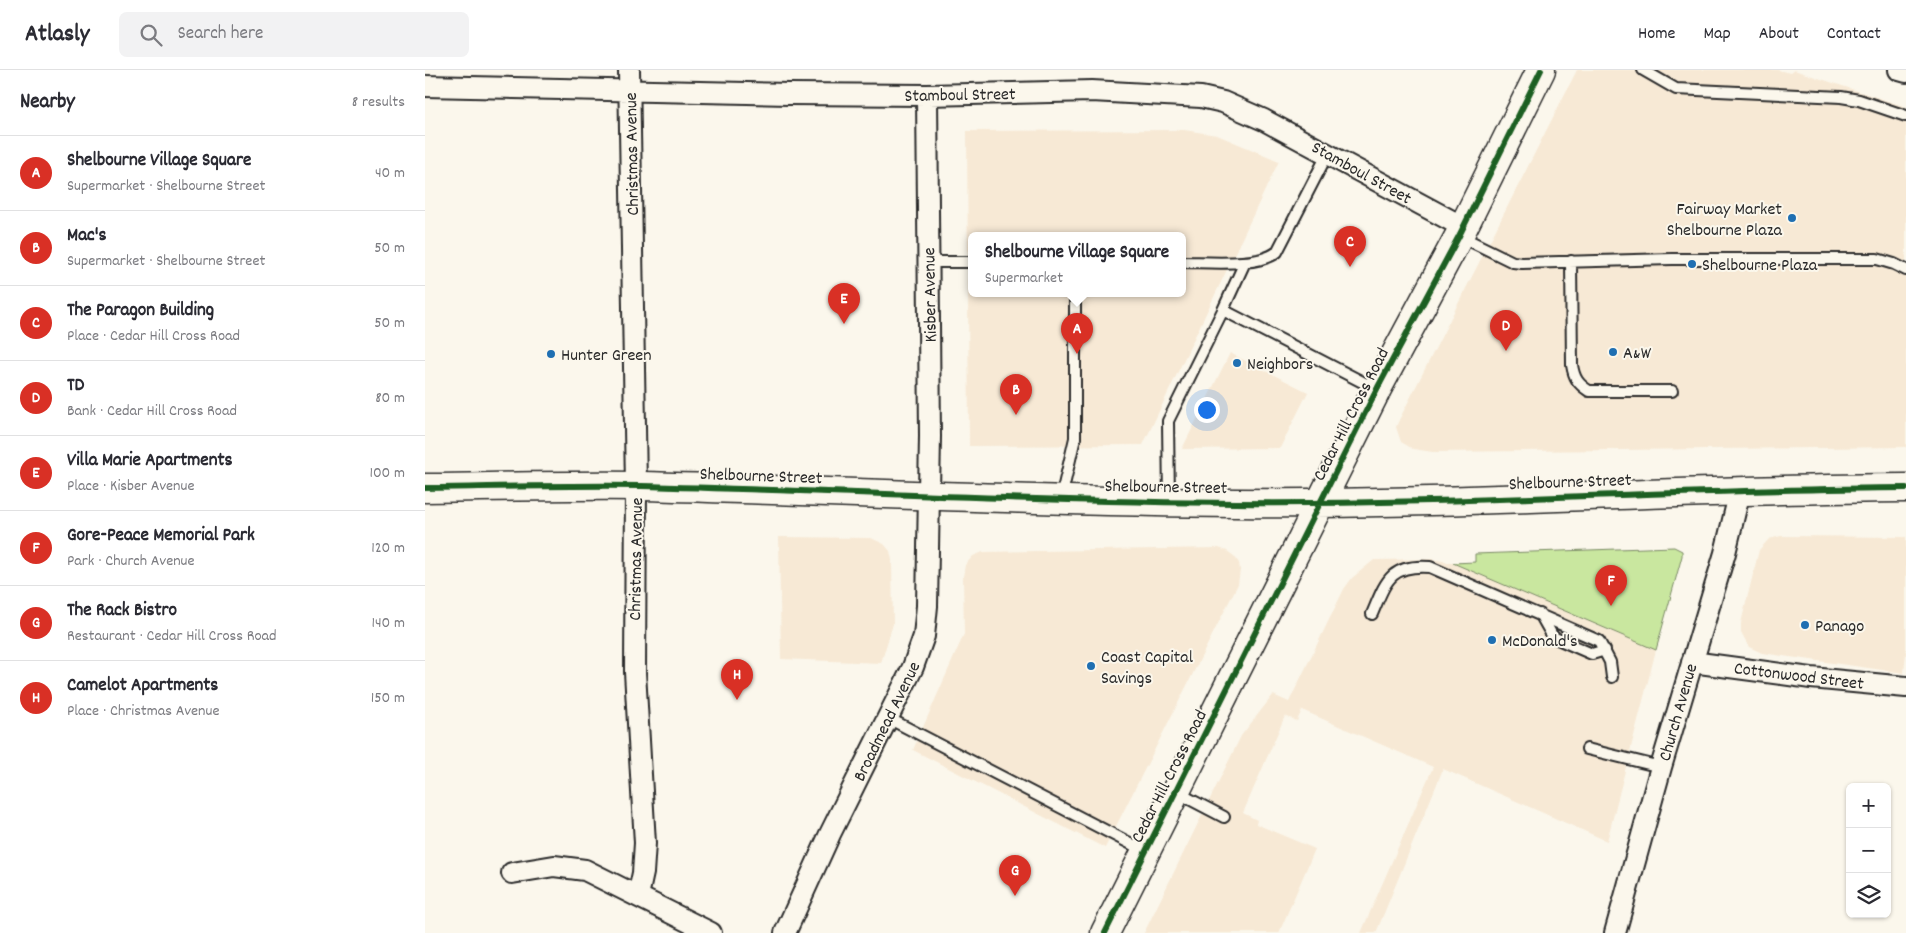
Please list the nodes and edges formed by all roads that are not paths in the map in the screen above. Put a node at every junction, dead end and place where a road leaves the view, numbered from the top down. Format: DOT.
graph roads {
  1 [pos="629,70"];
  2 [pos="1541,70"];
  3 [pos="1643,70"];
  4 [pos="1899,70"];
  5 [pos="1906,72"];
  6 [pos="425,86"];
  7 [pos="630,91"];
  8 [pos="927,95"];
  9 [pos="1906,116"];
  10 [pos="1328,153"];
  11 [pos="1461,232"];
  12 [pos="1571,261"];
  13 [pos="928,262"];
  14 [pos="968,262"];
  15 [pos="1186,262"];
  16 [pos="1245,262"];
  17 [pos="1906,270"];
  18 [pos="1075,297"];
  19 [pos="1223,310"];
  20 [pos="1377,390"];
  21 [pos="1672,391"];
  22 [pos="636,486"];
  23 [pos="425,488"];
  24 [pos="1906,488"];
  25 [pos="1740,491"];
  26 [pos="929,496"];
  27 [pos="1061,499"];
  28 [pos="1169,502"];
  29 [pos="1321,503"];
  30 [pos="1372,614"];
  31 [pos="1540,614"];
  32 [pos="1605,650"];
  33 [pos="1692,662"];
  34 [pos="1612,677"];
  35 [pos="1906,687"];
  36 [pos="888,718"];
  37 [pos="1587,748"];
  38 [pos="1661,767"];
  39 [pos="1176,792"];
  40 [pos="1224,817"];
  41 [pos="1147,852"];
  42 [pos="512,873"];
  43 [pos="638,896"];
  44 [pos="680,926"];
  45 [pos="711,933"];
  46 [pos="785,933"];
  47 [pos="1105,933"];
  48 [pos="1615,933"];
  1 -- 7 [label="street, Christmas Avenue"];
  2 -- 11 [label="main road, Cedar Hill Cross Road"];
  3 -- 9 [label="lane"];
  4 -- 5 [label="street"];
  6 -- 7 [label="street, Stamboul Street"];
  7 -- 8 [label="street, Stamboul Street"];
  7 -- 22 [label="street, Christmas Avenue"];
  8 -- 10 [label="street, Stamboul Street"];
  8 -- 13 [label="street, Kisber Avenue"];
  10 -- 11 [label="street, Stamboul Street"];
  10 -- 16 [label="lane"];
  11 -- 12 [label="lane"];
  11 -- 20 [label="main road, Cedar Hill Cross Road"];
  12 -- 17 [label="lane"];
  12 -- 21 [label="lane"];
  13 -- 14 [label="lane"];
  13 -- 26 [label="street, Kisber Avenue"];
  15 -- 16 [label="lane"];
  16 -- 19 [label="lane"];
  18 -- 27 [label="lane"];
  19 -- 20 [label="lane"];
  19 -- 28 [label="lane"];
  20 -- 29 [label="main road, Cedar Hill Cross Road"];
  22 -- 23 [label="main road, Shelbourne Street"];
  22 -- 26 [label="main road, Shelbourne Street"];
  22 -- 43 [label="street, Christmas Avenue"];
  24 -- 25 [label="main road, Shelbourne Street"];
  25 -- 29 [label="main road, Shelbourne Street"];
  25 -- 33 [label="street, Church Avenue"];
  26 -- 27 [label="main road, Shelbourne Street"];
  26 -- 36 [label="street, Broadmead Avenue"];
  27 -- 28 [label="main road, Shelbourne Street"];
  28 -- 29 [label="main road, Shelbourne Street"];
  29 -- 39 [label="main road, Cedar Hill Cross Road"];
  30 -- 31 [label="lane"];
  31 -- 32 [label="lane"];
  31 -- 32 [label="lane"];
  32 -- 34 [label="lane"];
  33 -- 35 [label="street, Cottonwood Street"];
  33 -- 38 [label="street, Church Avenue"];
  36 -- 41 [label="lane"];
  36 -- 46 [label="street, Broadmead Avenue"];
  37 -- 38 [label="lane"];
  38 -- 48 [label="street, Church Avenue"];
  39 -- 40 [label="lane"];
  39 -- 41 [label="main road, Cedar Hill Cross Road"];
  41 -- 47 [label="main road, Cedar Hill Cross Road"];
  42 -- 43 [label="street"];
  43 -- 44 [label="street"];
  44 -- 45 [label="street"];
}
